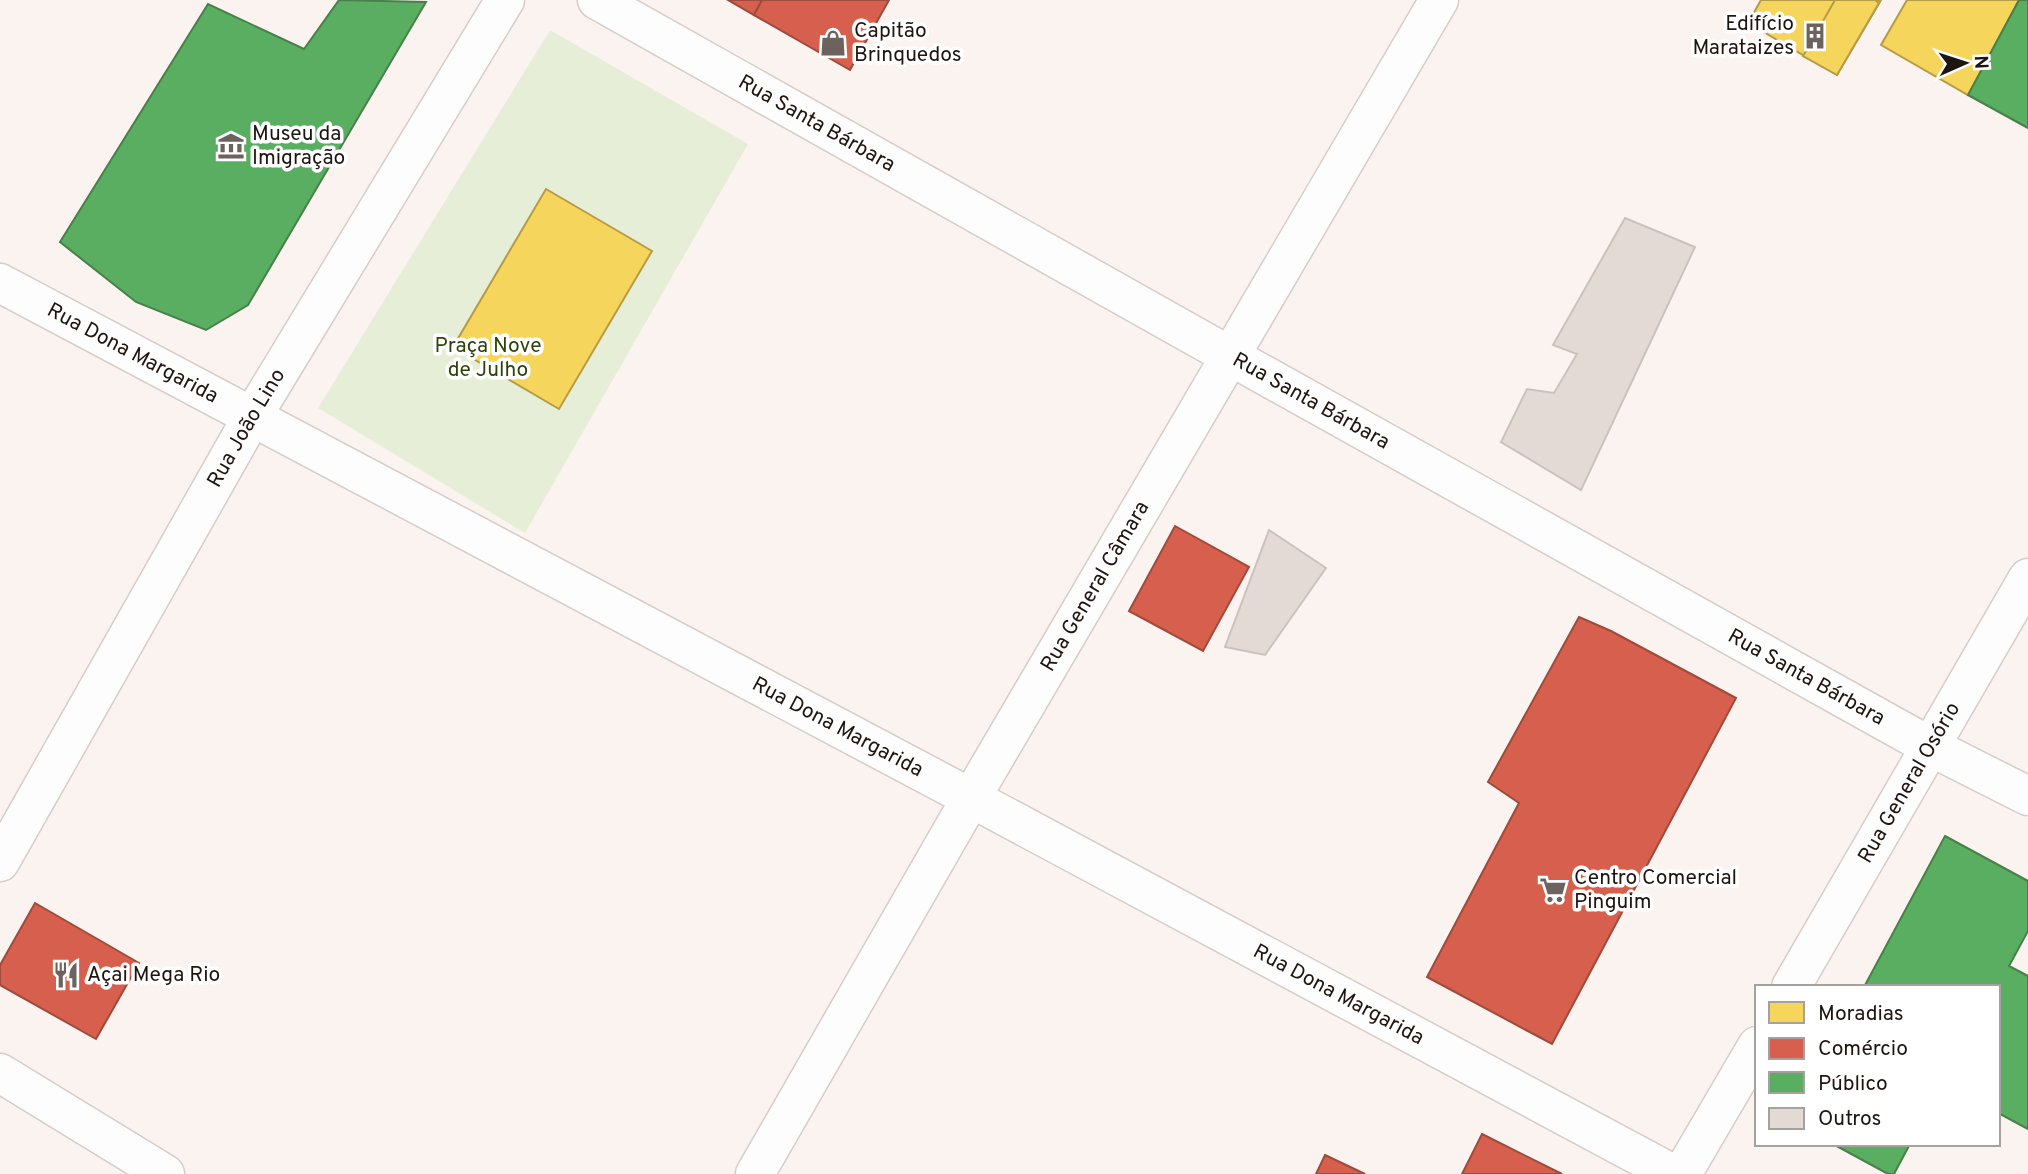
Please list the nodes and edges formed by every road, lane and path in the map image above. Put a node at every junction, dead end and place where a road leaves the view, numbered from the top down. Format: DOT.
graph roads {
  1 [pos="505,0"];
  2 [pos="597,0"];
  3 [pos="1439,0"];
  4 [pos="0,283"];
  5 [pos="1230,356"];
  6 [pos="252,417"];
  7 [pos="2028,578"];
  8 [pos="1931,747"];
  9 [pos="2028,796"];
  10 [pos="971,798"];
  11 [pos="0,862"];
  12 [pos="1792,985"];
  13 [pos="1755,1049"];
  14 [pos="0,1073"];
  15 [pos="165,1174"];
  16 [pos="755,1174"];
  17 [pos="1673,1174"];
  18 [pos="1682,1174"];
  1 -- 6 [label="street, Rua João Lino"];
  2 -- 5 [label="street, Rua Santa Bárbara"];
  3 -- 5 [label="street, Rua General Câmara"];
  4 -- 6 [label="street, Rua Dona Margarida"];
  5 -- 8 [label="street, Rua Santa Bárbara"];
  5 -- 10 [label="street, Rua General Câmara"];
  6 -- 10 [label="street, Rua Dona Margarida"];
  6 -- 11 [label="street, Rua João Lino"];
  7 -- 8 [label="street, Rua General Osório"];
  8 -- 9 [label="street, Rua Santa Bárbara"];
  8 -- 12 [label="street, Rua General Osório"];
  10 -- 16 [label="street, Rua General Câmara"];
  10 -- 17 [label="street, Rua Dona Margarida"];
  13 -- 18 [label="street"];
  14 -- 15 [label="street"];
}
